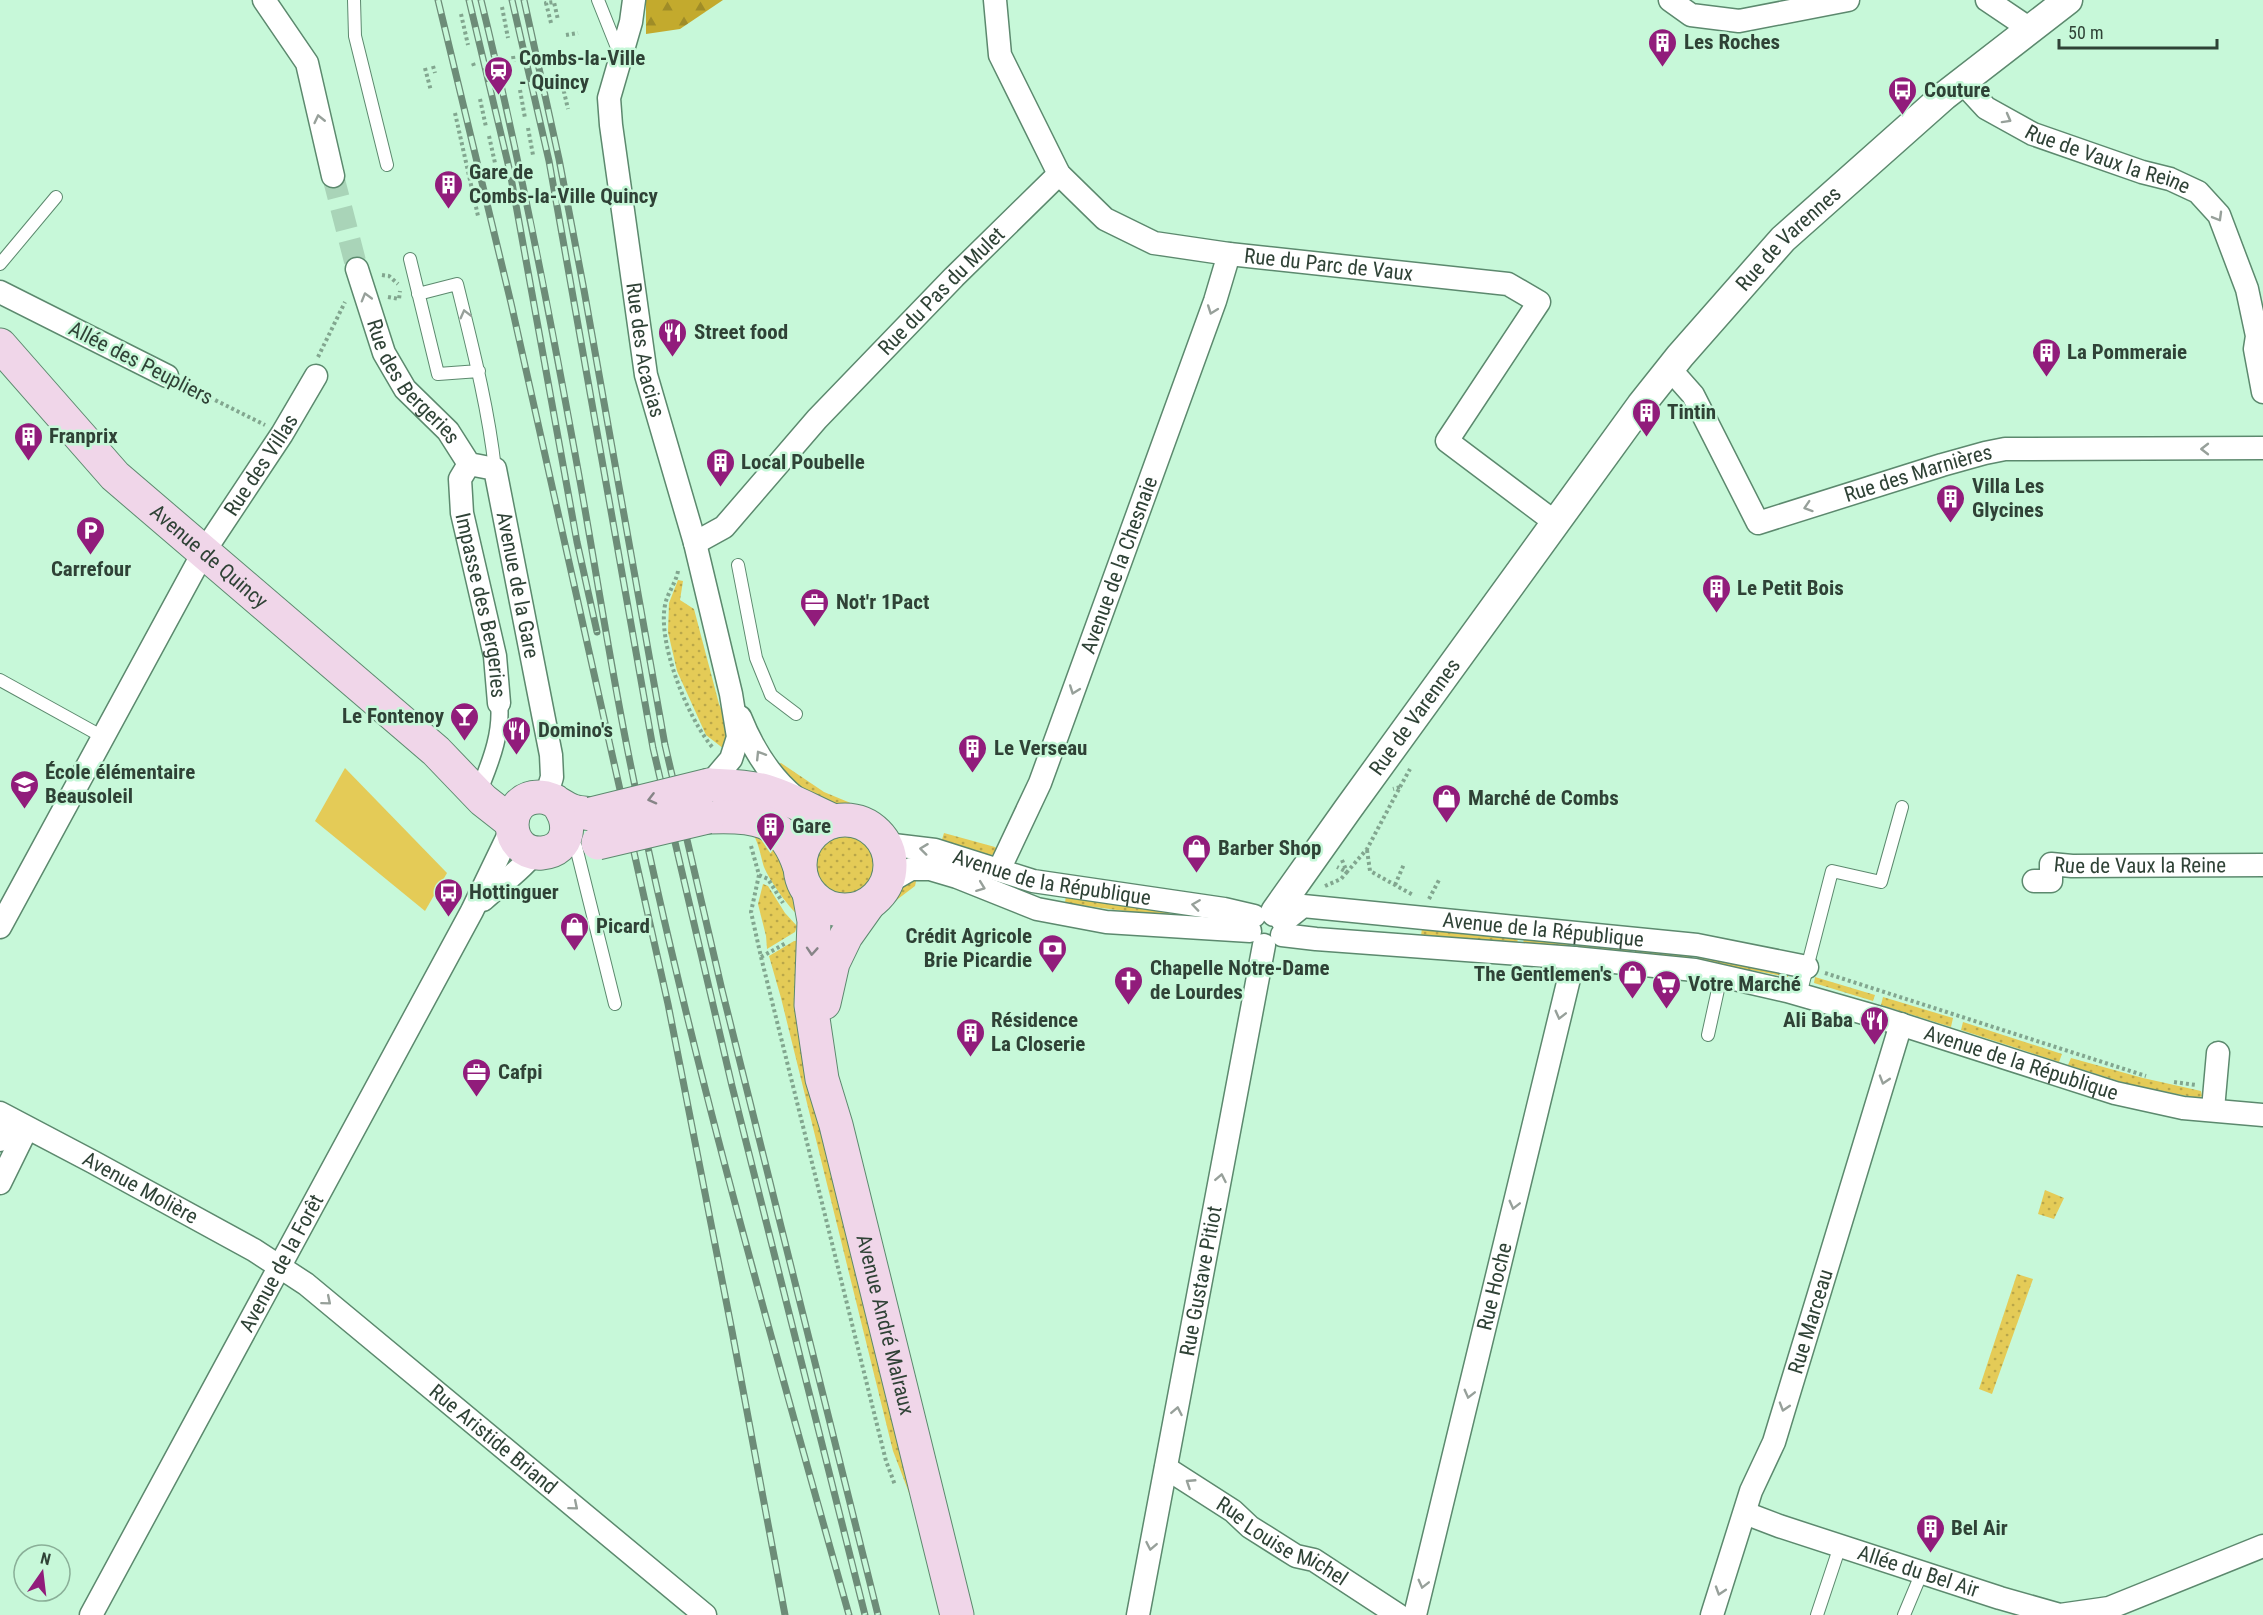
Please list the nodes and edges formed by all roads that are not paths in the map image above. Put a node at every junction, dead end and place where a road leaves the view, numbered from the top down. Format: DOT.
graph roads {
  1 [pos="264,0"];
  2 [pos="354,0"];
  3 [pos="598,0"];
  4 [pos="995,0"];
  5 [pos="1670,0"];
  6 [pos="1848,0"];
  7 [pos="1988,0"];
  8 [pos="2068,0"];
  9 [pos="629,4"];
  10 [pos="2031,29"];
  11 [pos="620,56"];
  12 [pos="1962,82"];
  13 [pos="387,165"];
  14 [pos="1059,174"];
  15 [pos="333,176"];
  16 [pos="56,196"];
  17 [pos="1229,254"];
  18 [pos="410,259"];
  19 [pos="0,264"];
  20 [pos="360,276"];
  21 [pos="0,292"];
  22 [pos="418,294"];
  23 [pos="0,345"];
  24 [pos="1670,369"];
  25 [pos="479,371"];
  26 [pos="167,376"];
  27 [pos="316,376"];
  28 [pos="2263,392"];
  29 [pos="2263,448"];
  30 [pos="469,464"];
  31 [pos="495,469"];
  32 [pos="1556,523"];
  33 [pos="695,543"];
  34 [pos="203,553"];
  35 [pos="738,566"];
  36 [pos="0,680"];
  37 [pos="731,694"];
  38 [pos="499,704"];
  39 [pos="796,714"];
  40 [pos="103,737"];
  41 [pos="436,752"];
  42 [pos="482,783"];
  43 [pos="709,785"];
  44 [pos="1902,807"];
  45 [pos="530,810"];
  46 [pos="824,817"];
  47 [pos="571,841"];
  48 [pos="885,844"];
  49 [pos="2263,865"];
  50 [pos="999,870"];
  51 [pos="804,879"];
  52 [pos="2034,881"];
  53 [pos="878,894"];
  54 [pos="472,911"];
  55 [pos="0,927"];
  56 [pos="1268,927"];
  57 [pos="1574,958"];
  58 [pos="1807,967"];
  59 [pos="1721,976"];
  60 [pos="1800,994"];
  61 [pos="615,1004"];
  62 [pos="1901,1024"];
  63 [pos="817,1034"];
  64 [pos="1708,1035"];
  65 [pos="2218,1053"];
  66 [pos="2214,1099"];
  67 [pos="2263,1115"];
  68 [pos="13,1121"];
  69 [pos="0,1140"];
  70 [pos="0,1183"];
  71 [pos="280,1266"];
  72 [pos="1166,1468"];
  73 [pos="1745,1513"];
  74 [pos="1840,1546"];
  75 [pos="2263,1546"];
  76 [pos="1922,1572"];
  77 [pos="2089,1613"];
  78 [pos="2052,1614"];
  79 [pos="91,1615"];
  80 [pos="705,1615"];
  81 [pos="957,1615"];
  82 [pos="1138,1615"];
  83 [pos="1398,1615"];
  84 [pos="1415,1615"];
  85 [pos="1712,1615"];
  86 [pos="1817,1615"];
  87 [pos="1904,1615"];
  15 -- 1 [label="street, one-way"];
  2 -- 13 [label="lane"];
  3 -- 11 [label="lane"];
  4 -- 14 [label="street"];
  5 -- 6 [label="street"];
  7 -- 10 [label="street"];
  8 -- 10 [label="street, Rue de Varennes"];
  9 -- 11 [label="street, Rue des Acacias"];
  10 -- 12 [label="street, Rue de Varennes"];
  11 -- 33 [label="street, Rue des Acacias"];
  12 -- 24 [label="street, Rue de Varennes"];
  12 -- 28 [label="street, Rue de Vaux la Reine, one-way"];
  14 -- 17 [label="street, Rue du Parc de Vaux"];
  14 -- 33 [label="street, Rue du Pas du Mulet"];
  16 -- 19 [label="lane"];
  17 -- 32 [label="street, Rue du Parc de Vaux"];
  17 -- 50 [label="street, Avenue de la Chesnaie, one-way"];
  18 -- 22 [label="lane"];
  30 -- 20 [label="street, Rue des Bergeries, one-way"];
  21 -- 26 [label="street, Allée des Peupliers"];
  22 -- 25 [label="lane"];
  25 -- 22 [label="lane, Avenue de la Gare, one-way"];
  23 -- 34 [label="main road, Avenue de Quincy"];
  29 -- 24 [label="street, Rue des Marnières, one-way"];
  24 -- 32 [label="street, Rue de Varennes"];
  25 -- 31 [label="lane, Avenue de la Gare"];
  27 -- 34 [label="street, Rue des Villas"];
  30 -- 31 [label="street, Rue des Bergeries"];
  30 -- 38 [label="street, Impasse des Bergeries"];
  31 -- 45 [label="street, Avenue de la Gare"];
  32 -- 56 [label="street, Rue de Varennes"];
  33 -- 37 [label="street, Rue des Acacias"];
  34 -- 40 [label="street, Rue des Villas"];
  34 -- 41 [label="main road, Avenue de Quincy"];
  35 -- 39 [label="lane"];
  36 -- 40 [label="lane"];
  37 -- 43 [label="street, Rue des Acacias"];
  46 -- 37 [label="street, Rue des Acacias, one-way"];
  38 -- 42 [label="street, Impasse des Bergeries"];
  40 -- 55 [label="street, Rue des Villas"];
  41 -- 42 [label="main road, Avenue de Quincy"];
  41 -- 45 [label="main road, Avenue de Quincy"];
  42 -- 45 [label="main road, Avenue de Quincy"];
  43 -- 46 [label="main road"];
  43 -- 47 [label="main road, one-way, bridge"];
  44 -- 58 [label="lane"];
  45 -- 47 [label="main road"];
  45 -- 47 [label="main road"];
  45 -- 47 [label="main road"];
  45 -- 54 [label="street, Avenue de la Forêt"];
  46 -- 48 [label="main road"];
  46 -- 51 [label="main road"];
  47 -- 51 [label="main road, bridge"];
  47 -- 54 [label="street, Avenue de la Forêt"];
  47 -- 61 [label="lane"];
  50 -- 48 [label="street, Avenue de la République, one-way"];
  48 -- 53 [label="main road"];
  49 -- 52 [label="street, Rue de Vaux la Reine"];
  56 -- 50 [label="street, Avenue de la République, one-way"];
  51 -- 53 [label="main road"];
  51 -- 63 [label="main road, one-way"];
  53 -- 56 [label="street, Avenue de la République, one-way"];
  53 -- 63 [label="main road"];
  54 -- 71 [label="street, Avenue de la Forêt"];
  56 -- 57 [label="street, Avenue de la République"];
  56 -- 58 [label="street, Avenue de la République"];
  72 -- 56 [label="street, Rue Gustave Pitiot, one-way"];
  57 -- 59 [label="street, Avenue de la République"];
  57 -- 84 [label="street, Rue Hoche, one-way"];
  58 -- 60 [label="lane"];
  59 -- 60 [label="street, Avenue de la République"];
  59 -- 64 [label="lane"];
  60 -- 62 [label="street, Avenue de la République"];
  62 -- 66 [label="street, Avenue de la République"];
  62 -- 73 [label="street, Rue Marceau, one-way"];
  63 -- 81 [label="main road, Avenue André Malraux"];
  65 -- 66 [label="street"];
  66 -- 67 [label="street, Avenue de la République"];
  68 -- 69 [label="street"];
  68 -- 70 [label="street"];
  68 -- 71 [label="street, Avenue Molière"];
  71 -- 79 [label="street, Avenue de la Forêt"];
  71 -- 80 [label="street, Rue Aristide Briand, one-way"];
  72 -- 82 [label="street, Rue Gustave Pitiot, one-way"];
  83 -- 72 [label="street, Rue Louise Michel, one-way"];
  73 -- 74 [label="street, Allée du Bel Air"];
  73 -- 85 [label="street, Rue Marceau, one-way"];
  74 -- 76 [label="street, Allée du Bel Air"];
  74 -- 86 [label="lane"];
  75 -- 77 [label="street, Allée du Bel Air"];
  76 -- 78 [label="street, Allée du Bel Air"];
  76 -- 87 [label="lane"];
  77 -- 78 [label="street, Allée du Bel Air"];
}
